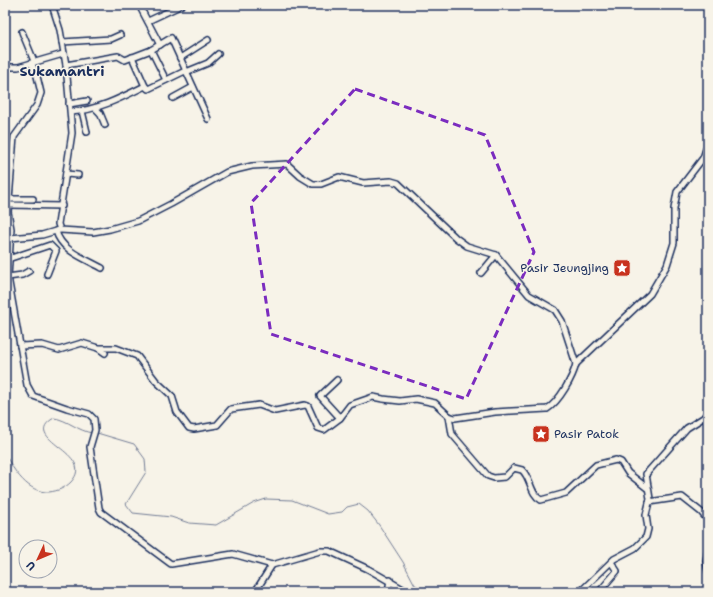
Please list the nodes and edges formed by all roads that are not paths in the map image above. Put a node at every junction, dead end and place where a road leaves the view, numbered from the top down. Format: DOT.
graph roads {
  1 [pos="52,5"];
  2 [pos="139,5"];
  3 [pos="182,5"];
  4 [pos="148,21"];
  5 [pos="22,32"];
  6 [pos="120,35"];
  7 [pos="208,40"];
  8 [pos="62,42"];
  9 [pos="160,44"];
  10 [pos="151,50"];
  11 [pos="63,54"];
  12 [pos="218,54"];
  13 [pos="132,57"];
  14 [pos="180,58"];
  15 [pos="32,62"];
  16 [pos="66,65"];
  17 [pos="5,68"];
  18 [pos="185,72"];
  19 [pos="166,80"];
  20 [pos="145,86"];
  21 [pos="193,88"];
  22 [pos="173,98"];
  23 [pos="87,101"];
  24 [pos="69,104"];
  25 [pos="95,108"];
  26 [pos="82,111"];
  27 [pos="70,112"];
  28 [pos="208,119"];
  29 [pos="105,125"];
  30 [pos="87,132"];
  31 [pos="708,143"];
  32 [pos="66,174"];
  33 [pos="78,175"];
  34 [pos="9,199"];
  35 [pos="33,199"];
  36 [pos="8,205"];
  37 [pos="62,206"];
  38 [pos="58,230"];
  39 [pos="10,238"];
  40 [pos="496,255"];
  41 [pos="8,258"];
  42 [pos="102,268"];
  43 [pos="28,271"];
  44 [pos="481,273"];
  45 [pos="47,274"];
  46 [pos="8,277"];
  47 [pos="20,346"];
  48 [pos="98,348"];
  49 [pos="105,353"];
  50 [pos="576,364"];
  51 [pos="337,380"];
  52 [pos="708,412"];
  53 [pos="449,416"];
  54 [pos="340,418"];
  55 [pos="647,488"];
  56 [pos="650,502"];
  57 [pos="708,520"];
  58 [pos="708,550"];
  59 [pos="611,562"];
  60 [pos="272,565"];
  61 [pos="708,571"];
  62 [pos="390,580"];
  63 [pos="581,591"];
  64 [pos="254,592"];
  65 [pos="388,592"];
  66 [pos="408,592"];
  67 [pos="599,592"];
  1 -- 8 [label="street"];
  2 -- 4 [label="street"];
  3 -- 4 [label="street"];
  4 -- 9 [label="street"];
  5 -- 15 [label="street"];
  6 -- 8 [label="street"];
  7 -- 14 [label="street"];
  8 -- 11 [label="street"];
  9 -- 10 [label="street"];
  9 -- 14 [label="street"];
  10 -- 13 [label="street"];
  10 -- 19 [label="street"];
  11 -- 15 [label="street"];
  11 -- 16 [label="street"];
  12 -- 18 [label="street"];
  13 -- 16 [label="street"];
  13 -- 20 [label="street"];
  14 -- 18 [label="street"];
  15 -- 17 [label="street"];
  15 -- 34 [label="street"];
  16 -- 24 [label="street"];
  18 -- 19 [label="street"];
  18 -- 21 [label="street"];
  19 -- 20 [label="street"];
  20 -- 25 [label="street"];
  21 -- 22 [label="street"];
  21 -- 28 [label="street"];
  23 -- 24 [label="street"];
  24 -- 27 [label="street"];
  25 -- 26 [label="street"];
  25 -- 29 [label="street"];
  26 -- 27 [label="street"];
  26 -- 30 [label="street"];
  27 -- 32 [label="street"];
  31 -- 50 [label="street"];
  32 -- 33 [label="street"];
  32 -- 37 [label="street"];
  34 -- 35 [label="street"];
  34 -- 36 [label="street"];
  36 -- 37 [label="street"];
  36 -- 39 [label="street"];
  37 -- 38 [label="street"];
  38 -- 39 [label="street"];
  38 -- 40 [label="street"];
  38 -- 42 [label="street"];
  39 -- 41 [label="street"];
  40 -- 44 [label="street"];
  40 -- 50 [label="street"];
  41 -- 45 [label="street"];
  41 -- 46 [label="street"];
  43 -- 46 [label="street"];
  46 -- 47 [label="street"];
  47 -- 48 [label="street"];
  47 -- 60 [label="street"];
  48 -- 49 [label="street"];
  48 -- 54 [label="street"];
  50 -- 53 [label="street"];
  51 -- 54 [label="street"];
  52 -- 55 [label="street"];
  53 -- 54 [label="street"];
  53 -- 55 [label="street"];
  55 -- 56 [label="street"];
  56 -- 57 [label="street"];
  56 -- 59 [label="street"];
  58 -- 61 [label="street"];
  59 -- 63 [label="street"];
  59 -- 67 [label="street"];
  60 -- 62 [label="street"];
  60 -- 64 [label="street"];
  62 -- 65 [label="street"];
  62 -- 66 [label="street"];
}
